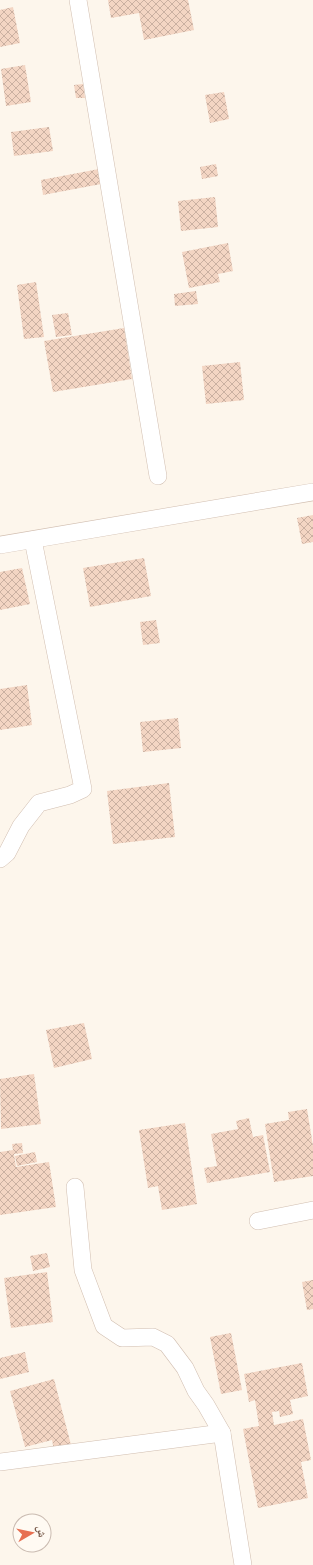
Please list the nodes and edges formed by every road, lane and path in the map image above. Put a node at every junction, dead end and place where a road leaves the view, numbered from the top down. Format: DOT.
graph roads {
  1 [pos="78,0"];
  2 [pos="158,476"];
  3 [pos="313,492"];
  4 [pos="33,540"];
  5 [pos="0,545"];
  6 [pos="0,859"];
  7 [pos="75,1187"];
  8 [pos="313,1210"];
  9 [pos="258,1221"];
  10 [pos="222,1433"];
  11 [pos="0,1462"];
  12 [pos="243,1565"];
  1 -- 2 [label="street"];
  3 -- 4 [label="street"];
  4 -- 5 [label="street"];
  4 -- 6 [label="street"];
  7 -- 10 [label="street"];
  8 -- 9 [label="street"];
  10 -- 11 [label="street"];
  10 -- 12 [label="street"];
}
